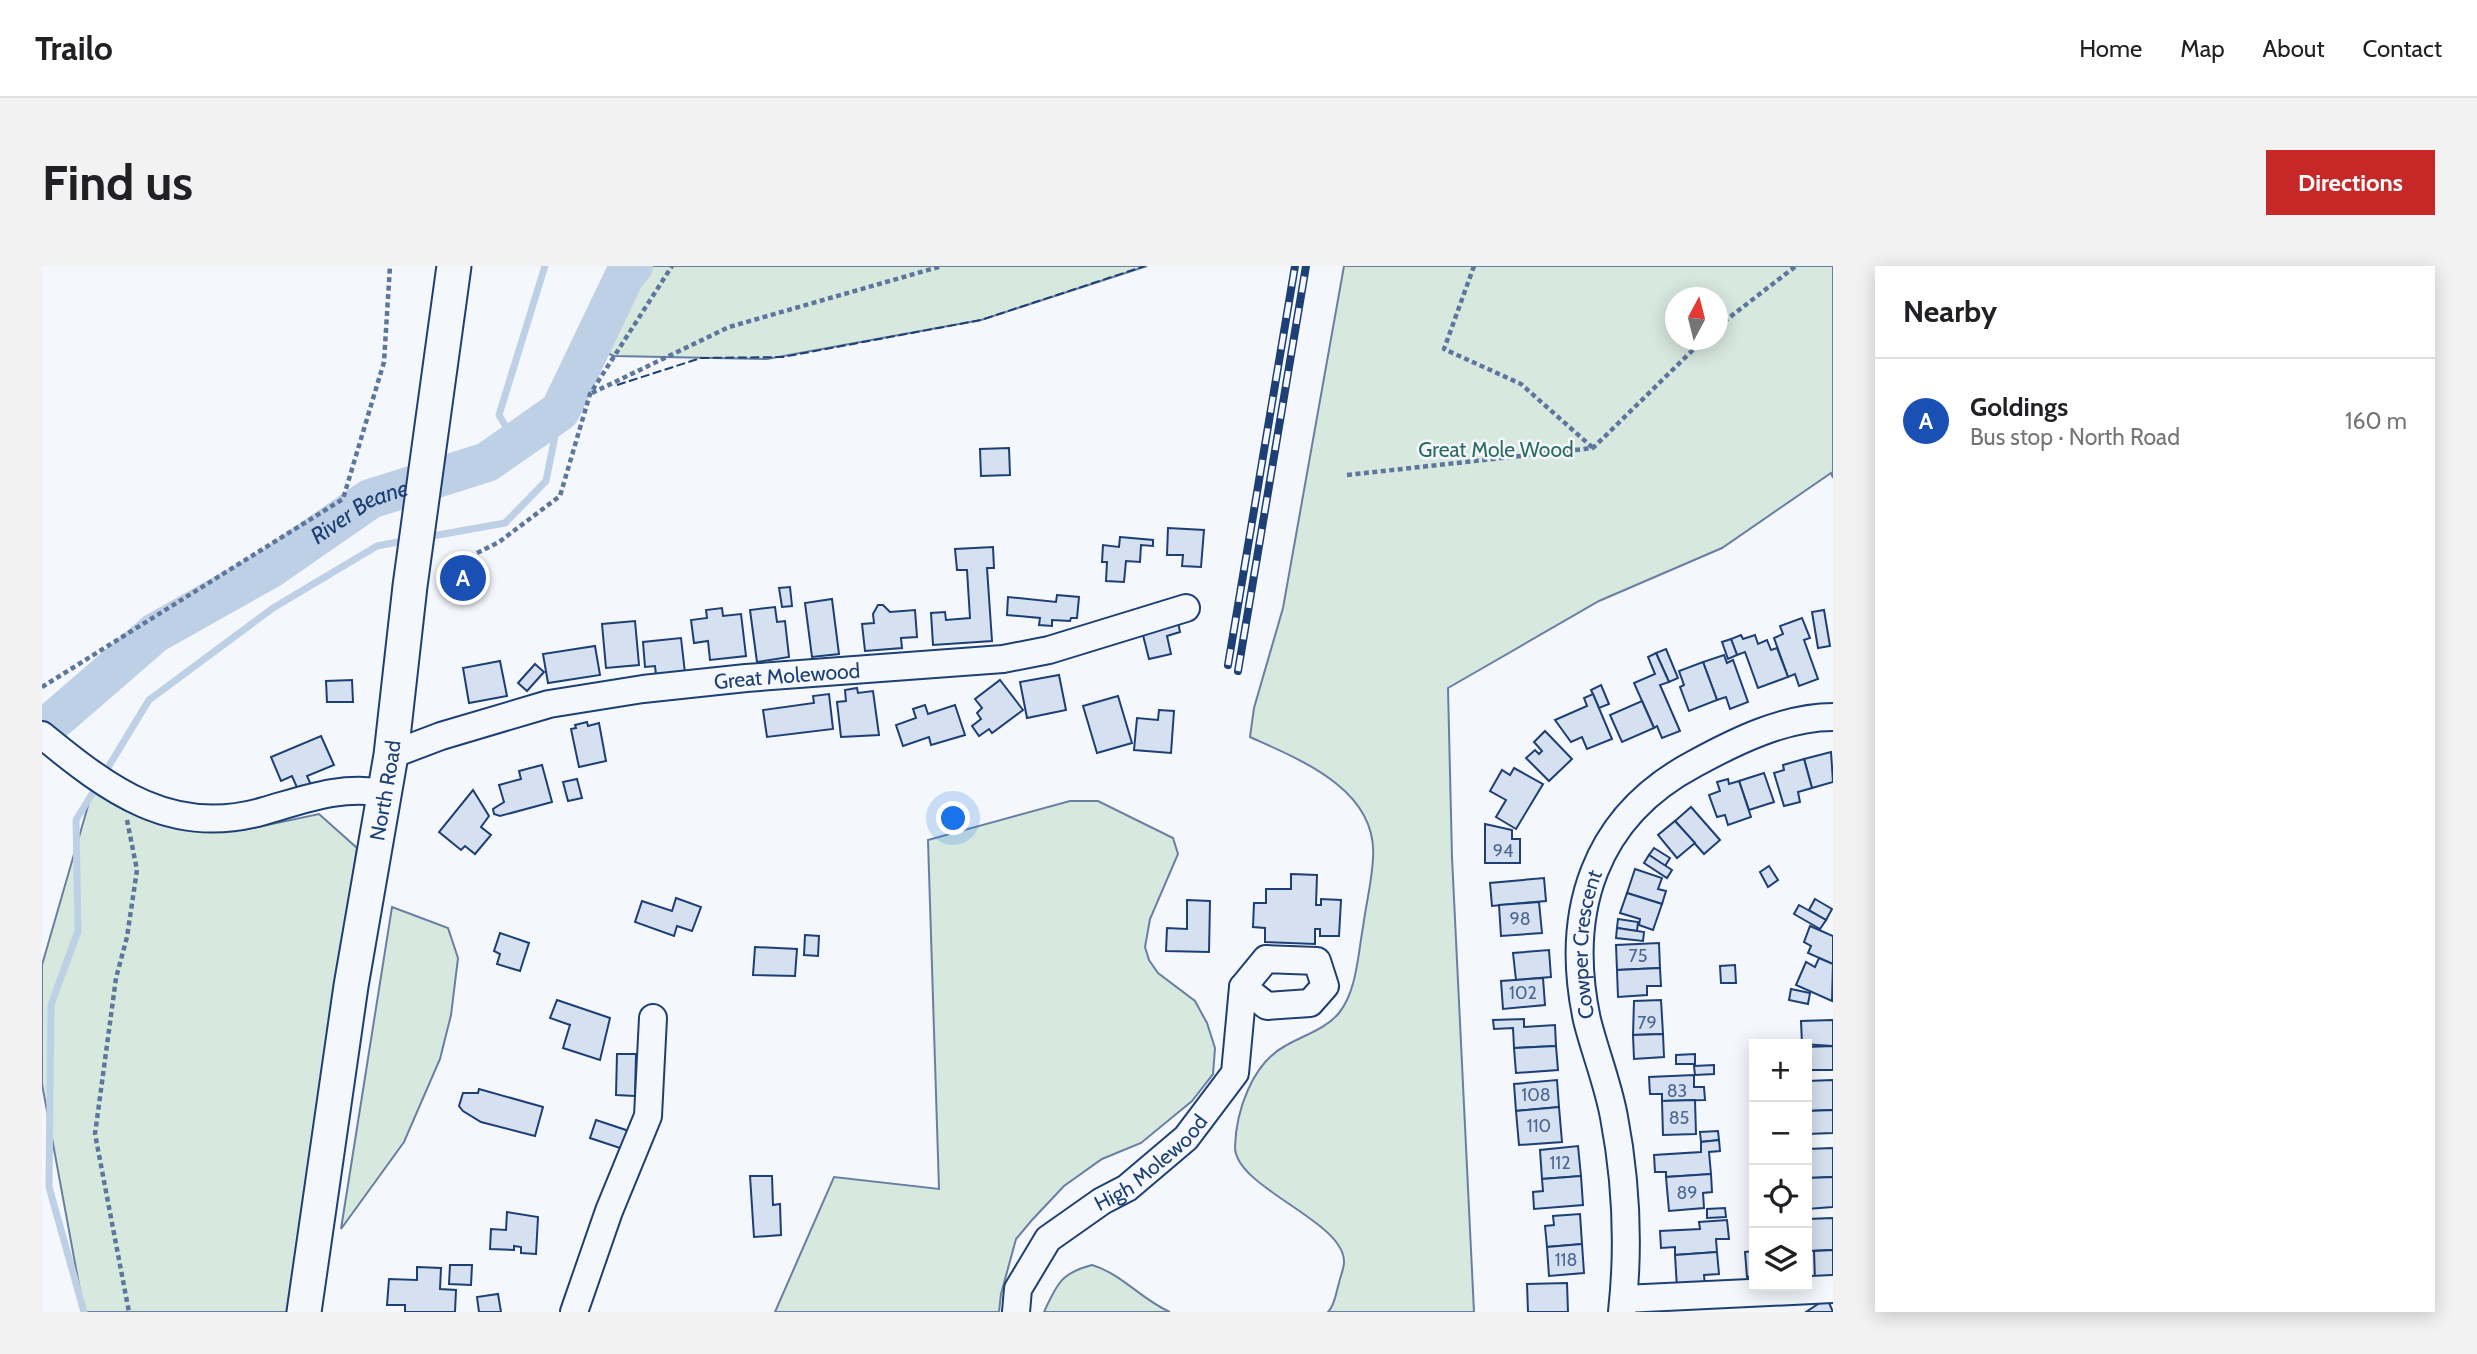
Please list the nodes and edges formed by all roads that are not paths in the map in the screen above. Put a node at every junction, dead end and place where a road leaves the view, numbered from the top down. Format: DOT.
graph roads {
  1 [pos="454,266"];
  2 [pos="1186,608"];
  3 [pos="1833,717"];
  4 [pos="48,739"];
  5 [pos="391,755"];
  6 [pos="385,793"];
  7 [pos="1243,987"];
  8 [pos="653,1018"];
  9 [pos="1833,1289"];
  10 [pos="1623,1305"];
  11 [pos="304,1312"];
  12 [pos="574,1312"];
  13 [pos="1016,1312"];
  1 -- 5 [label="main road, North Road"];
  2 -- 5 [label="street, Great Molewood"];
  3 -- 10 [label="street, Cowper Crescent"];
  4 -- 6 [label="street"];
  5 -- 6 [label="main road, North Road"];
  6 -- 11 [label="main road, North Road"];
  7 -- 13 [label="street, High Molewood"];
  8 -- 12 [label="street"];
  9 -- 10 [label="street"];
}
